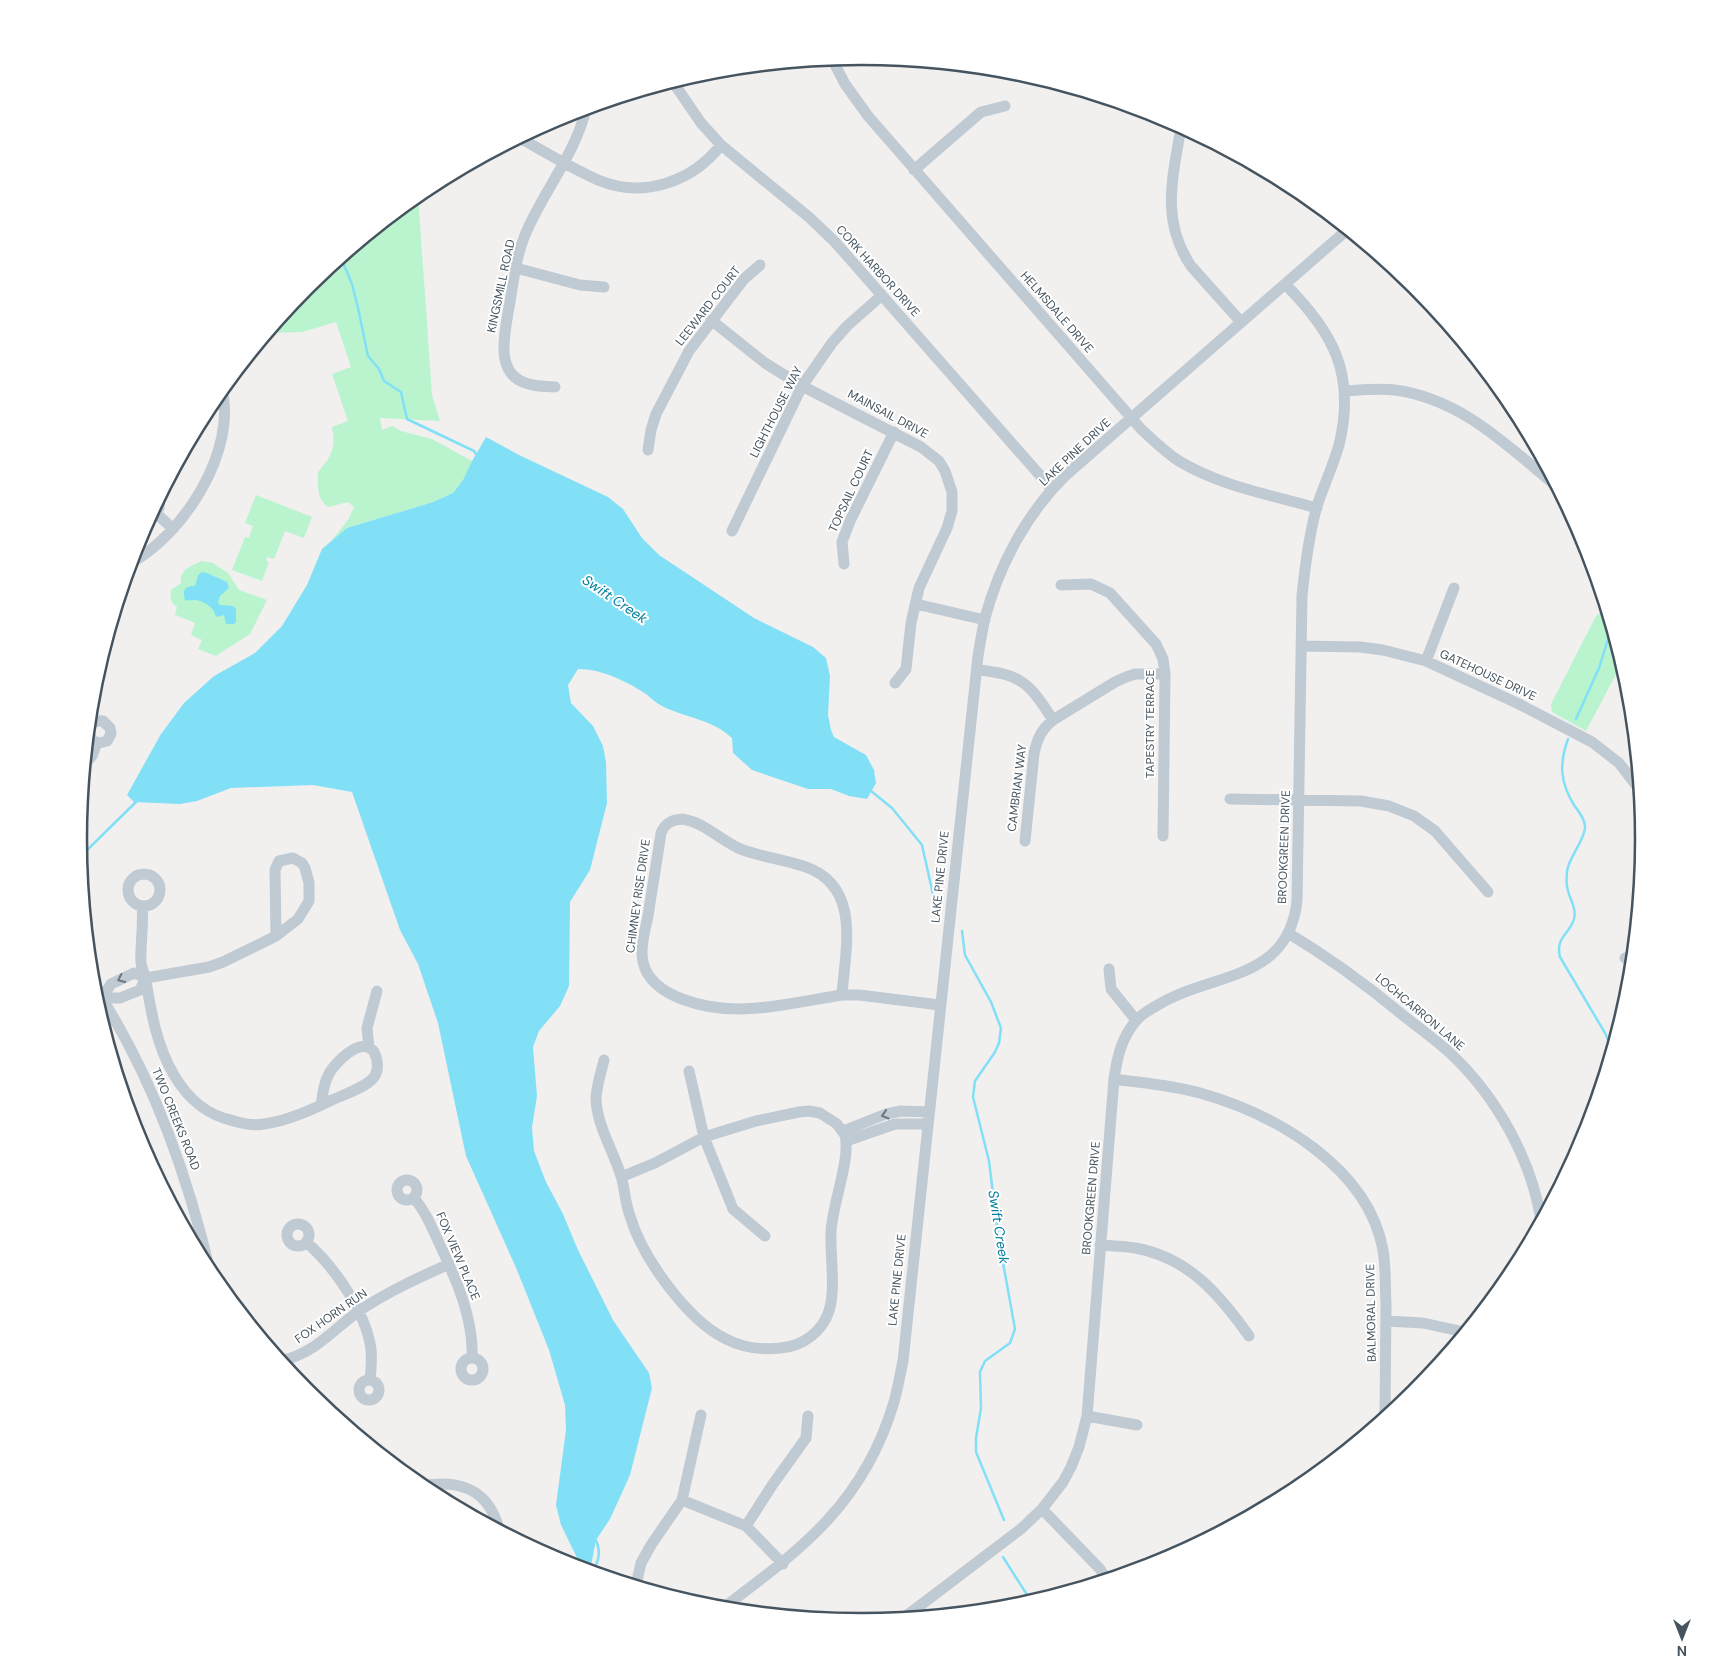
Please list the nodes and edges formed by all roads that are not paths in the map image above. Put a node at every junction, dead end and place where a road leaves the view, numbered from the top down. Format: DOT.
graph roads {
  1 [pos="836,66"];
  2 [pos="677,87"];
  3 [pos="1005,106"];
  4 [pos="583,117"];
  5 [pos="1180,134"];
  6 [pos="526,142"];
  7 [pos="722,145"];
  8 [pos="563,162"];
  9 [pos="914,170"];
  10 [pos="1343,234"];
  11 [pos="760,265"];
  12 [pos="516,268"];
  13 [pos="1286,284"];
  14 [pos="604,287"];
  15 [pos="881,296"];
  16 [pos="711,320"];
  17 [pos="1241,322"];
  18 [pos="802,386"];
  19 [pos="555,387"];
  20 [pos="1346,391"];
  21 [pos="223,401"];
  22 [pos="1132,418"];
  23 [pos="894,432"];
  24 [pos="648,450"];
  25 [pos="1543,475"];
  26 [pos="1052,489"];
  27 [pos="1317,508"];
  28 [pos="158,517"];
  29 [pos="173,529"];
  30 [pos="732,531"];
  31 [pos="141,557"];
  32 [pos="844,564"];
  33 [pos="1062,585"];
  34 [pos="1454,588"];
  35 [pos="916,604"];
  36 [pos="985,620"];
  37 [pos="1301,646"];
  38 [pos="1426,661"];
  39 [pos="977,670"];
  40 [pos="1165,674"];
  41 [pos="895,683"];
  42 [pos="1053,720"];
  43 [pos="96,723"];
  44 [pos="94,741"];
  45 [pos="97,743"];
  46 [pos="92,755"];
  47 [pos="1631,769"];
  48 [pos="1230,800"];
  49 [pos="1300,800"];
  50 [pos="1163,836"];
  51 [pos="1025,841"];
  52 [pos="1488,892"];
  53 [pos="142,906"];
  54 [pos="1288,933"];
  55 [pos="276,936"];
  56 [pos="1109,969"];
  57 [pos="146,978"];
  58 [pos="377,991"];
  59 [pos="103,995"];
  60 [pos="842,995"];
  61 [pos="104,1000"];
  62 [pos="940,1005"];
  63 [pos="107,1013"];
  64 [pos="1136,1020"];
  65 [pos="368,1048"];
  66 [pos="604,1060"];
  67 [pos="689,1071"];
  68 [pos="1114,1079"];
  69 [pos="321,1105"];
  70 [pos="929,1112"];
  71 [pos="927,1124"];
  72 [pos="845,1136"];
  73 [pos="704,1137"];
  74 [pos="621,1177"];
  75 [pos="414,1198"];
  76 [pos="1539,1211"];
  77 [pos="765,1236"];
  78 [pos="306,1242"];
  79 [pos="1100,1245"];
  80 [pos="205,1249"];
  81 [pos="449,1264"];
  82 [pos="359,1312"];
  83 [pos="1386,1321"];
  84 [pos="1458,1331"];
  85 [pos="1249,1336"];
  86 [pos="288,1358"];
  87 [pos="472,1358"];
  88 [pos="370,1380"];
  89 [pos="1385,1408"];
  90 [pos="702,1415"];
  91 [pos="808,1416"];
  92 [pos="1087,1416"];
  93 [pos="1137,1425"];
  94 [pos="433,1484"];
  95 [pos="682,1500"];
  96 [pos="1042,1509"];
  97 [pos="495,1520"];
  98 [pos="746,1526"];
  99 [pos="783,1564"];
  100 [pos="1103,1574"];
  101 [pos="637,1580"];
  102 [pos="732,1601"];
  103 [pos="913,1611"];
  1 -- 9 [label="street, HELMSDALE DRIVE"];
  2 -- 7 [label="street, CORK HARBOR DRIVE"];
  3 -- 9 [label="street"];
  4 -- 8 [label="street, KINGSMILL ROAD"];
  5 -- 17 [label="street"];
  6 -- 8 [label="street"];
  7 -- 8 [label="street"];
  7 -- 15 [label="street, CORK HARBOR DRIVE"];
  8 -- 12 [label="street, KINGSMILL ROAD"];
  9 -- 22 [label="street, HELMSDALE DRIVE"];
  10 -- 13 [label="street, LAKE PINE DRIVE"];
  11 -- 16 [label="street, LEEWARD COURT"];
  12 -- 14 [label="street"];
  12 -- 19 [label="street, KINGSMILL ROAD"];
  13 -- 17 [label="street, LAKE PINE DRIVE"];
  13 -- 20 [label="street, BROOKGREEN DRIVE"];
  15 -- 18 [label="street, LIGHTHOUSE WAY"];
  15 -- 26 [label="street, CORK HARBOR DRIVE"];
  16 -- 18 [label="street, MAINSAIL DRIVE"];
  16 -- 24 [label="street, LEEWARD COURT"];
  17 -- 22 [label="street, LAKE PINE DRIVE"];
  18 -- 23 [label="street, MAINSAIL DRIVE"];
  18 -- 30 [label="street, LIGHTHOUSE WAY"];
  20 -- 25 [label="street"];
  20 -- 27 [label="street, BROOKGREEN DRIVE"];
  21 -- 29 [label="street"];
  22 -- 26 [label="street, LAKE PINE DRIVE"];
  22 -- 27 [label="street, HELMSDALE DRIVE"];
  23 -- 32 [label="street, TOPSAIL COURT"];
  23 -- 35 [label="street, MAINSAIL DRIVE"];
  26 -- 36 [label="street, LAKE PINE DRIVE"];
  27 -- 37 [label="street, BROOKGREEN DRIVE"];
  28 -- 29 [label="street"];
  29 -- 31 [label="street"];
  33 -- 40 [label="street, TAPESTRY TERRACE"];
  34 -- 38 [label="street"];
  35 -- 36 [label="street"];
  35 -- 41 [label="street, MAINSAIL DRIVE"];
  36 -- 39 [label="street, LAKE PINE DRIVE"];
  37 -- 38 [label="street, GATEHOUSE DRIVE"];
  37 -- 49 [label="street, BROOKGREEN DRIVE"];
  38 -- 47 [label="street, GATEHOUSE DRIVE"];
  39 -- 42 [label="street"];
  39 -- 62 [label="street, LAKE PINE DRIVE"];
  40 -- 42 [label="street, CAMBRIAN WAY"];
  40 -- 50 [label="street, TAPESTRY TERRACE"];
  42 -- 51 [label="street, CAMBRIAN WAY"];
  43 -- 45 [label="street"];
  44 -- 45 [label="street"];
  45 -- 46 [label="street"];
  48 -- 49 [label="street"];
  49 -- 52 [label="street"];
  49 -- 54 [label="street, BROOKGREEN DRIVE"];
  53 -- 57 [label="street"];
  54 -- 64 [label="street, BROOKGREEN DRIVE"];
  54 -- 76 [label="street, LOCHCARRON LANE"];
  55 -- 55 [label="street"];
  55 -- 57 [label="street"];
  56 -- 64 [label="street"];
  57 -- 59 [label="street, one-way"];
  57 -- 61 [label="street"];
  57 -- 69 [label="street"];
  58 -- 65 [label="street"];
  60 -- 60 [label="street, CHIMNEY RISE DRIVE"];
  60 -- 62 [label="street, CHIMNEY RISE DRIVE"];
  62 -- 70 [label="street, LAKE PINE DRIVE"];
  63 -- 80 [label="street, TWO CREEKS ROAD"];
  64 -- 68 [label="street, BROOKGREEN DRIVE"];
  65 -- 69 [label="street"];
  65 -- 69 [label="street"];
  66 -- 74 [label="street"];
  67 -- 73 [label="street"];
  68 -- 79 [label="street, BROOKGREEN DRIVE"];
  68 -- 83 [label="street, BALMORAL DRIVE"];
  70 -- 71 [label="street, LAKE PINE DRIVE"];
  70 -- 72 [label="street, one-way"];
  71 -- 72 [label="street"];
  71 -- 99 [label="street, LAKE PINE DRIVE"];
  72 -- 73 [label="street"];
  72 -- 74 [label="street"];
  73 -- 74 [label="street"];
  73 -- 77 [label="street"];
  75 -- 81 [label="street, FOX VIEW PLACE"];
  78 -- 82 [label="street"];
  79 -- 85 [label="street"];
  79 -- 92 [label="street, BROOKGREEN DRIVE"];
  81 -- 82 [label="street, FOX HORN RUN"];
  81 -- 87 [label="street, FOX VIEW PLACE"];
  82 -- 86 [label="street, FOX HORN RUN"];
  82 -- 88 [label="street"];
  83 -- 84 [label="street"];
  83 -- 89 [label="street, BALMORAL DRIVE"];
  90 -- 95 [label="street"];
  91 -- 98 [label="street"];
  92 -- 93 [label="street"];
  92 -- 96 [label="street, BROOKGREEN DRIVE"];
  94 -- 97 [label="street"];
  95 -- 98 [label="street"];
  95 -- 101 [label="street"];
  96 -- 100 [label="street"];
  96 -- 103 [label="street, BROOKGREEN DRIVE"];
  98 -- 99 [label="street"];
  99 -- 102 [label="street, LAKE PINE DRIVE"];
}
